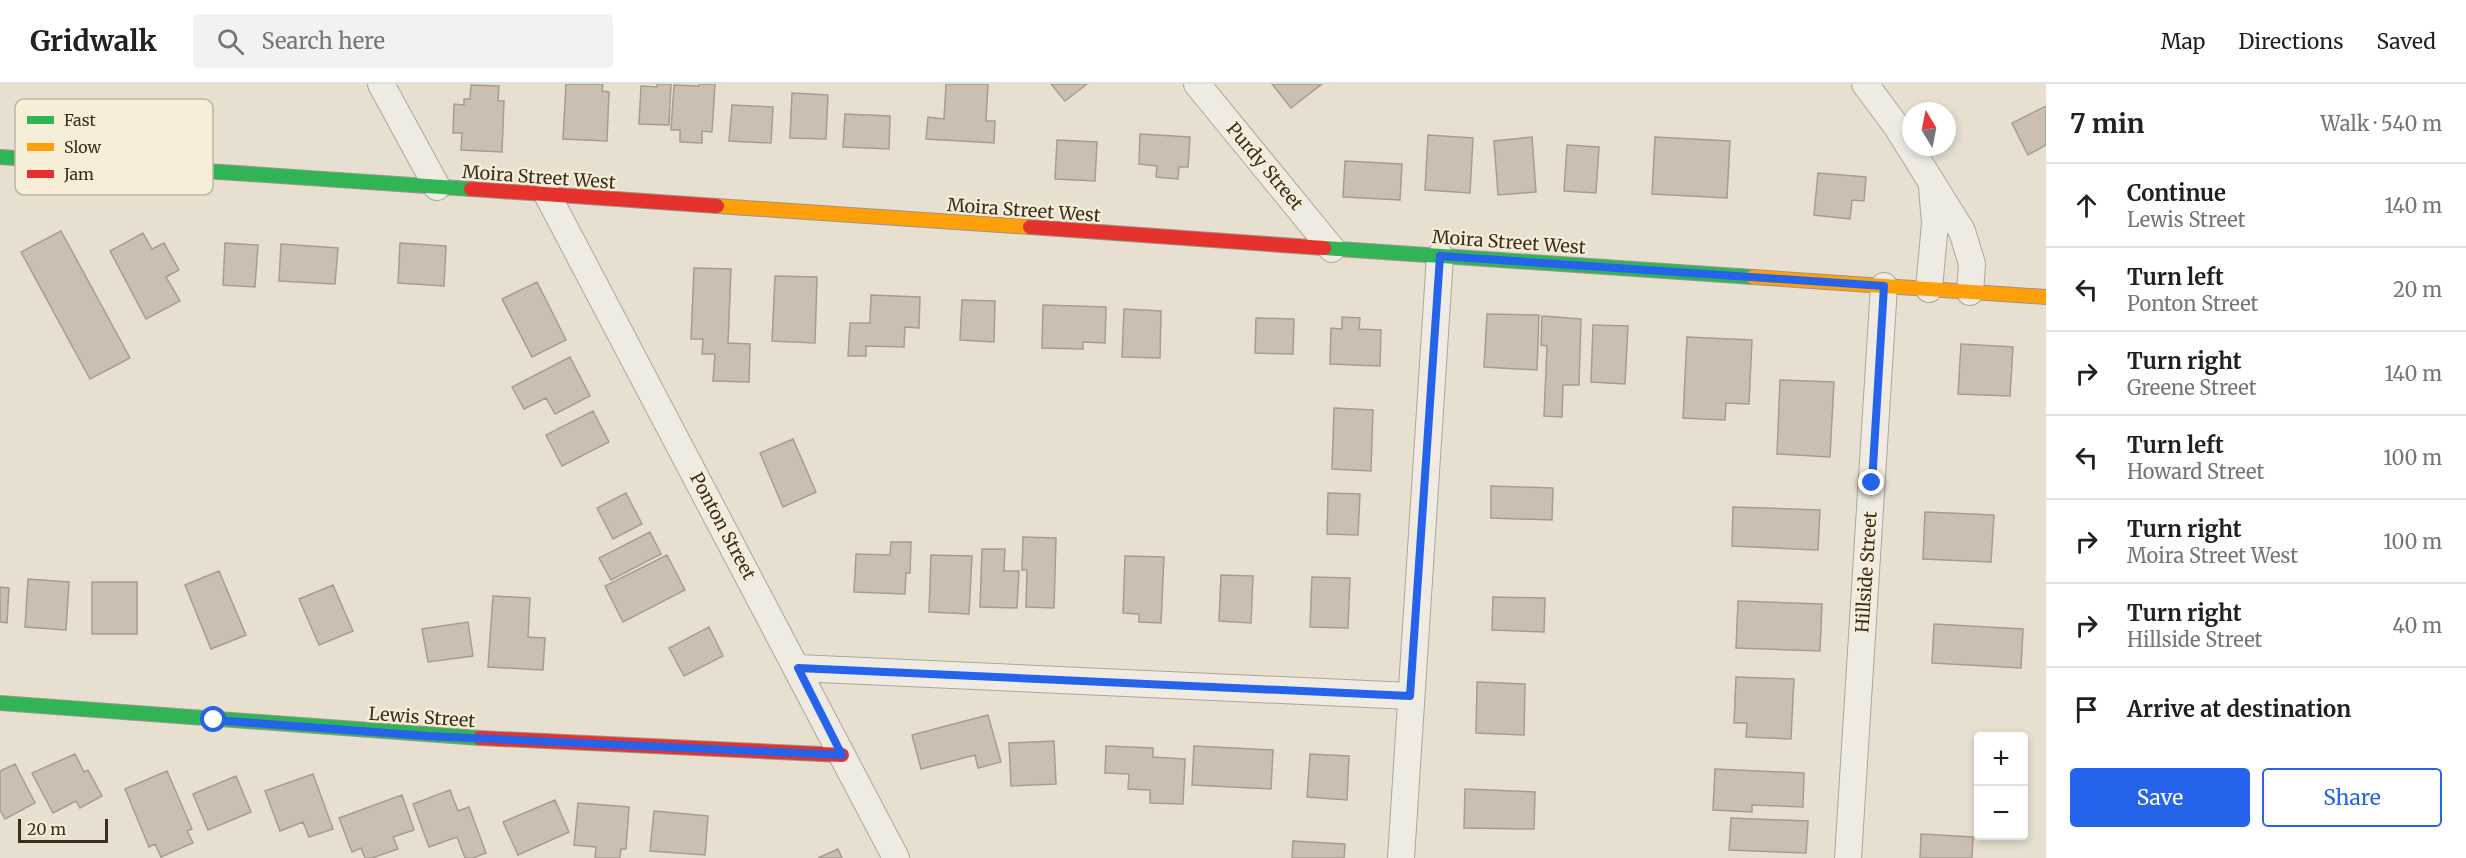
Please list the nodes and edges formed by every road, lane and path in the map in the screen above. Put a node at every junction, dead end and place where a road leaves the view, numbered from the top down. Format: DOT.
graph roads {
  1 [pos="381,84"];
  2 [pos="1197,84"];
  3 [pos="1865,84"];
  4 [pos="0,157"];
  5 [pos="15,158"];
  6 [pos="213,172"];
  7 [pos="1932,184"];
  8 [pos="437,187"];
  9 [pos="548,196"];
  10 [pos="1332,249"];
  11 [pos="1440,256"];
  12 [pos="1884,286"];
  13 [pos="1929,289"];
  14 [pos="1970,292"];
  15 [pos="2046,297"];
  16 [pos="798,668"];
  17 [pos="1410,696"];
  18 [pos="0,703"];
  19 [pos="842,755"];
  20 [pos="896,858"];
  21 [pos="1401,858"];
  22 [pos="1848,858"];
  1 -- 8 [label="street"];
  2 -- 10 [label="street, Purdy Street"];
  3 -- 7 [label="street"];
  4 -- 5 [label="main road, Moira Street West"];
  6 -- 8 [label="main road, Moira Street West"];
  7 -- 13 [label="street"];
  7 -- 14 [label="street"];
  8 -- 9 [label="main road, Moira Street West"];
  9 -- 10 [label="main road, Moira Street West"];
  9 -- 16 [label="street, Ponton Street"];
  10 -- 11 [label="main road, Moira Street West"];
  11 -- 12 [label="main road, Moira Street West"];
  11 -- 17 [label="street"];
  12 -- 13 [label="main road, Moira Street West"];
  12 -- 22 [label="street, Hillside Street"];
  13 -- 14 [label="main road, Moira Street West"];
  14 -- 15 [label="main road, Moira Street West"];
  16 -- 17 [label="street"];
  16 -- 19 [label="street, Ponton Street"];
  17 -- 21 [label="street"];
  18 -- 19 [label="main road, Lewis Street"];
  19 -- 20 [label="street, Ponton Street"];
}
